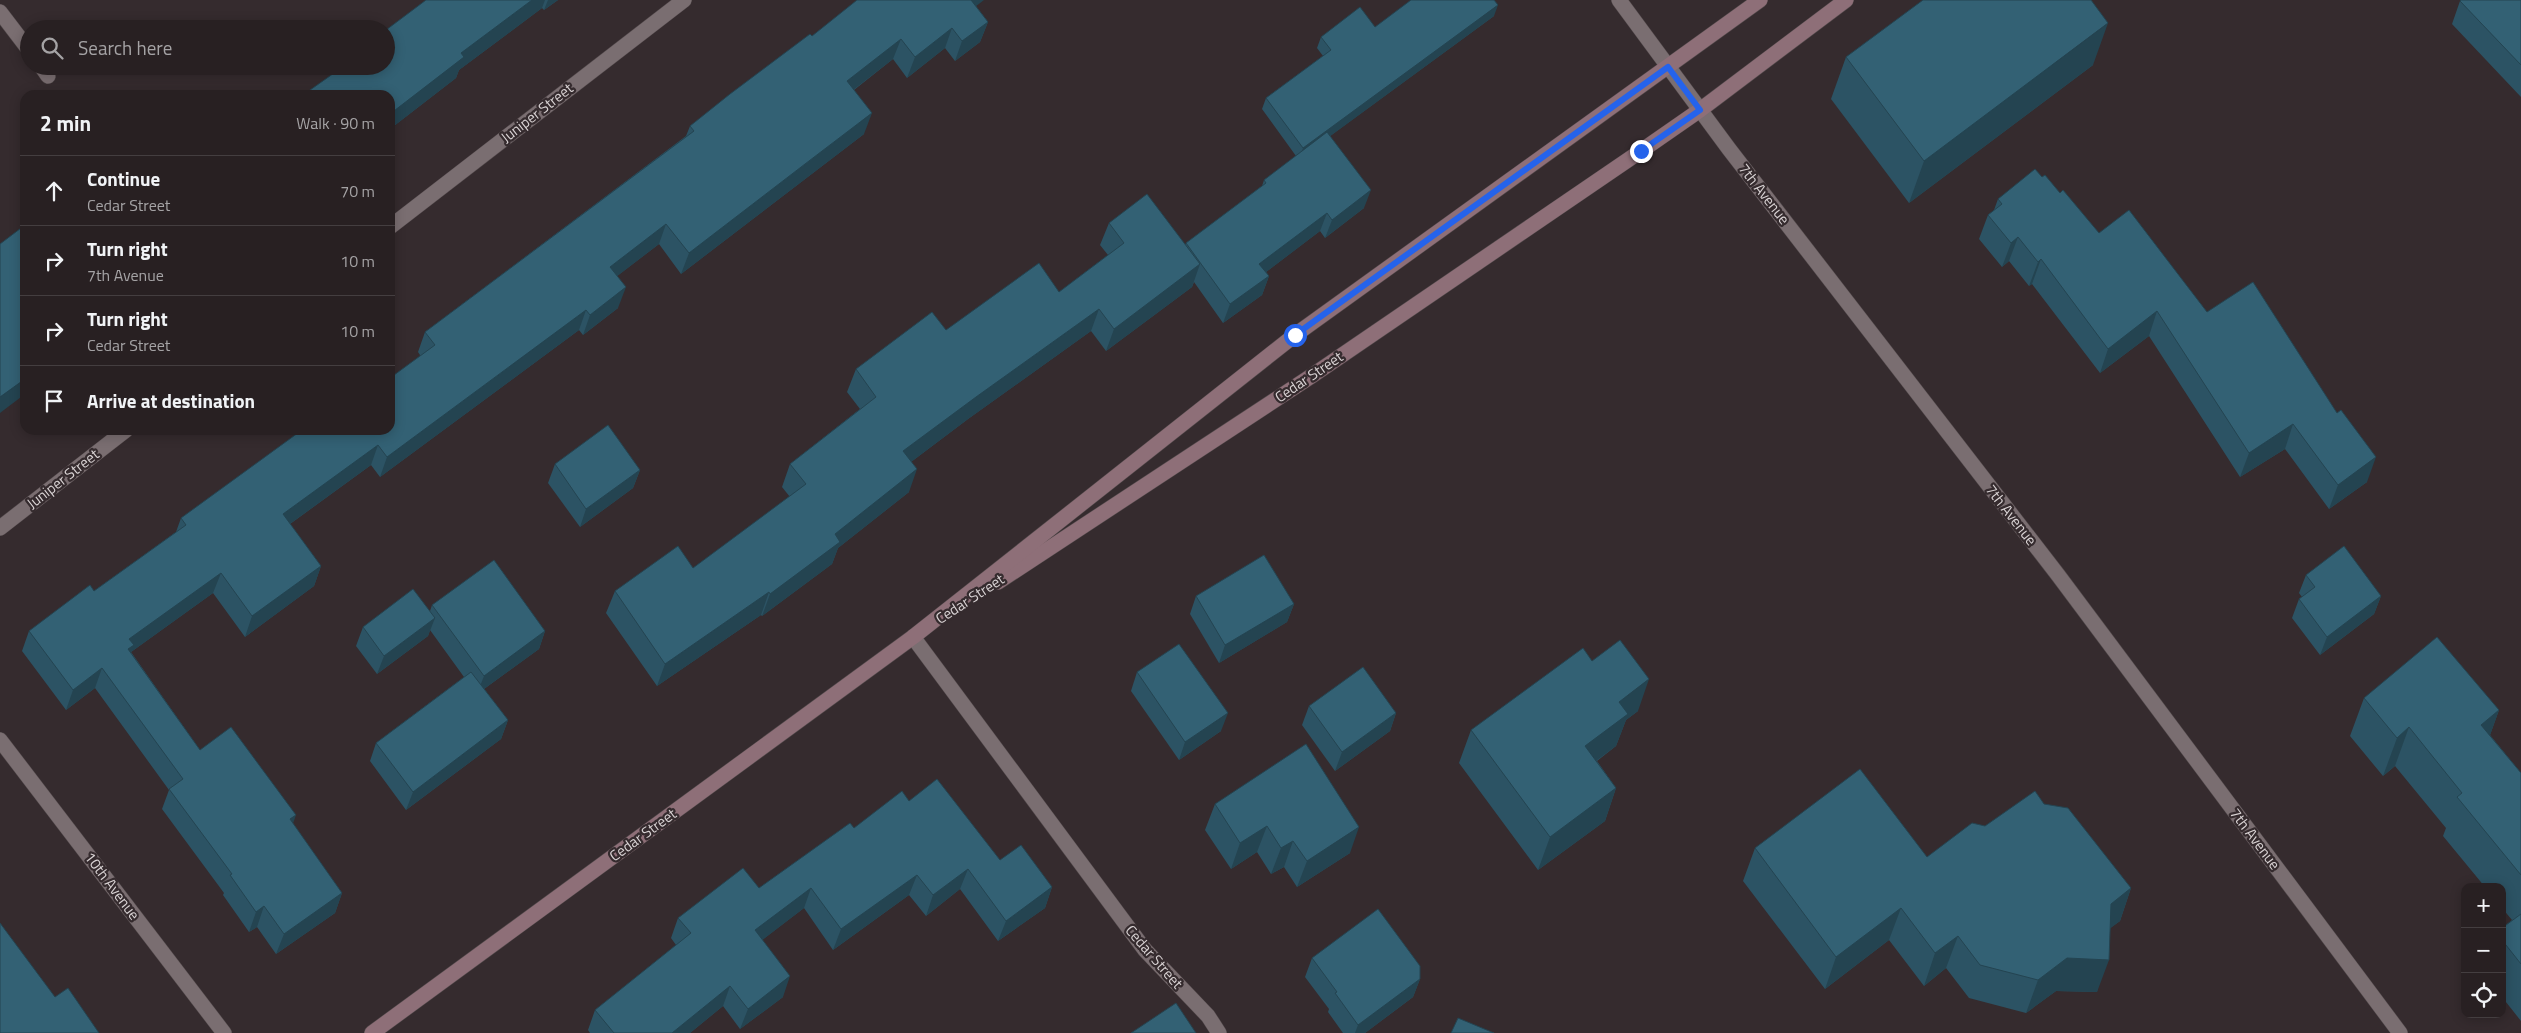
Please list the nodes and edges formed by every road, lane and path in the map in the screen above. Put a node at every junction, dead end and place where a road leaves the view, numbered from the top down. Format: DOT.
graph roads {
  1 [pos="684,0"];
  2 [pos="1619,0"];
  3 [pos="1760,0"];
  4 [pos="1846,0"];
  5 [pos="0,12"];
  6 [pos="20,38"];
  7 [pos="1668,67"];
  8 [pos="1700,110"];
  9 [pos="395,223"];
  10 [pos="120,435"];
  11 [pos="0,528"];
  12 [pos="913,637"];
  13 [pos="0,740"];
  14 [pos="224,1033"];
  15 [pos="372,1033"];
  16 [pos="1219,1033"];
  17 [pos="2400,1033"];
  1 -- 9 [label="street, Juniper Street"];
  2 -- 7 [label="street, 7th Avenue"];
  3 -- 7 [label="main road, Cedar Street"];
  4 -- 8 [label="main road, Cedar Street"];
  5 -- 6 [label="street"];
  7 -- 8 [label="street, 7th Avenue"];
  7 -- 12 [label="main road, Cedar Street"];
  8 -- 12 [label="main road, Cedar Street"];
  8 -- 17 [label="street, 7th Avenue"];
  10 -- 11 [label="street, Juniper Street"];
  12 -- 15 [label="main road, Cedar Street"];
  12 -- 16 [label="street, Cedar Street"];
  13 -- 14 [label="street, 10th Avenue"];
}
